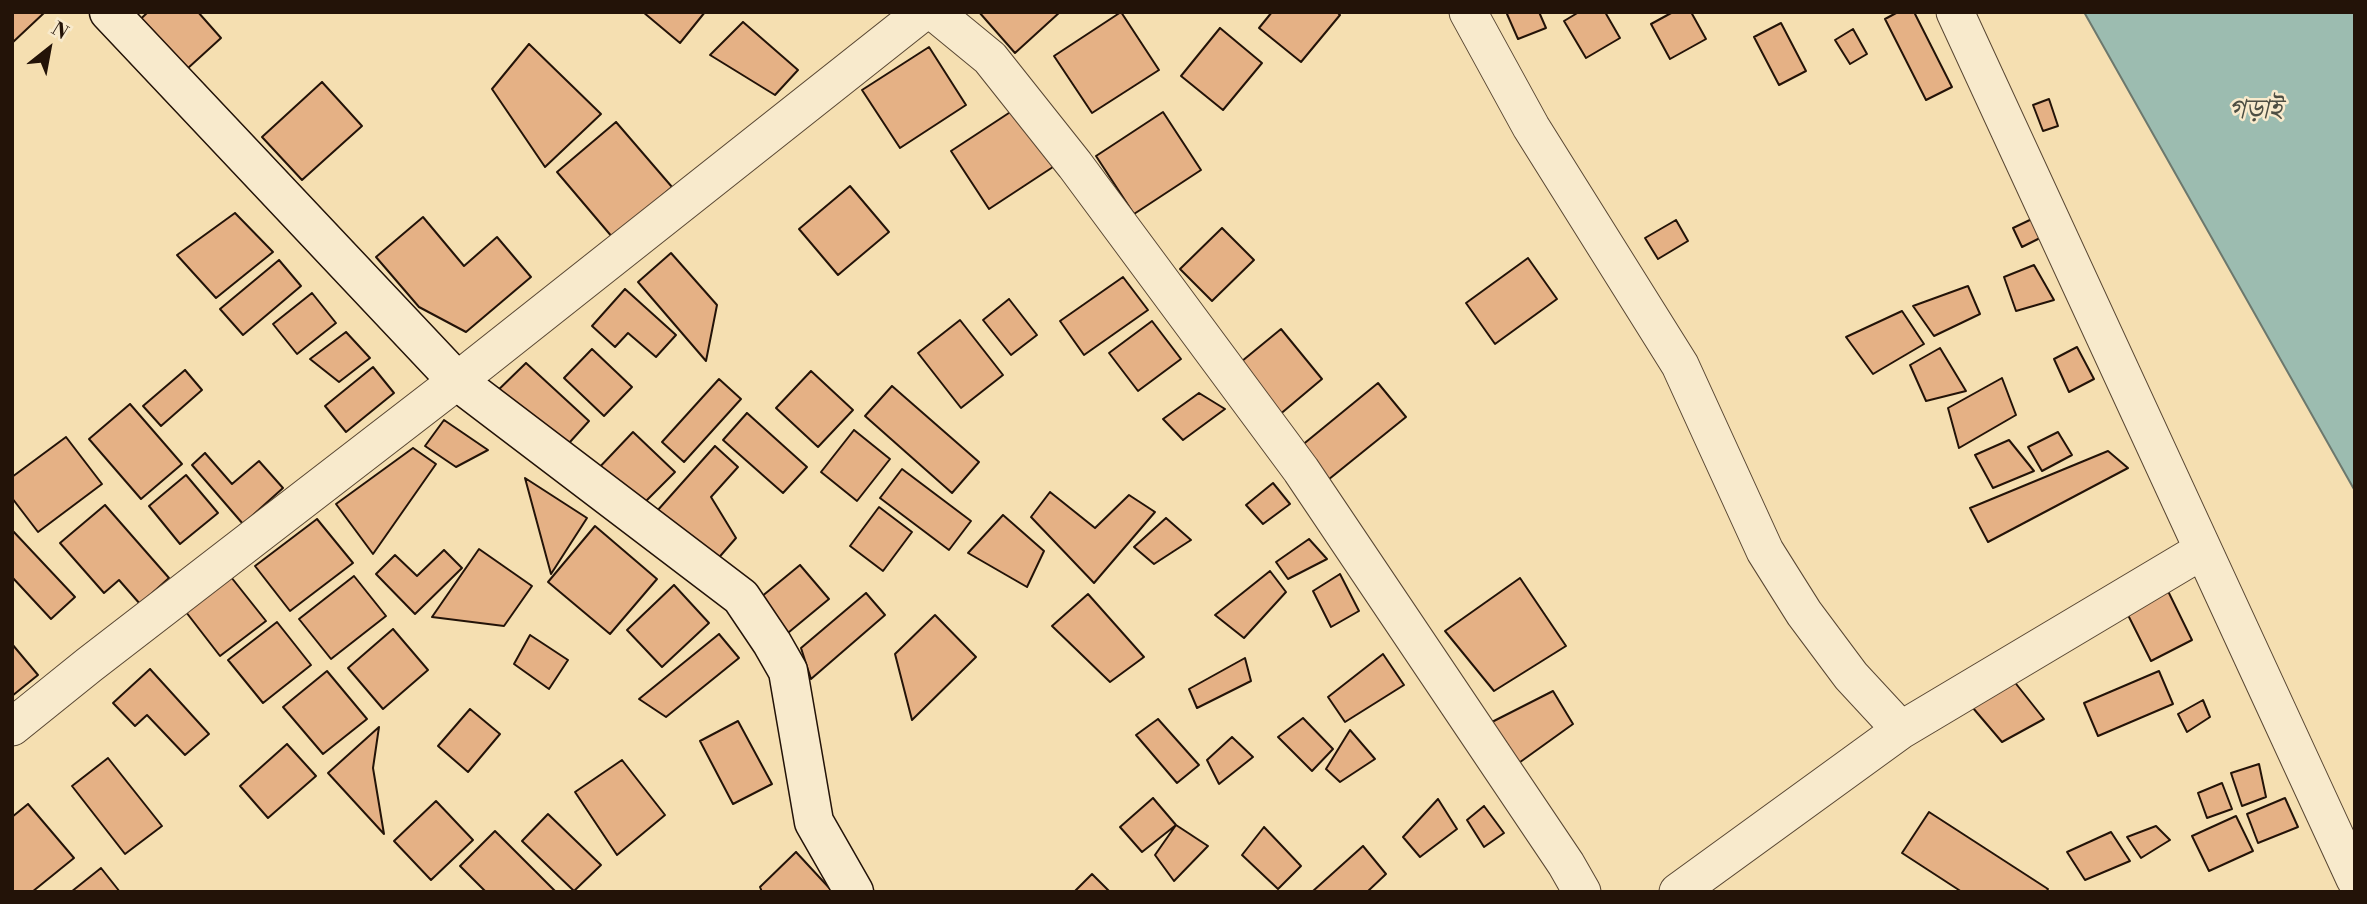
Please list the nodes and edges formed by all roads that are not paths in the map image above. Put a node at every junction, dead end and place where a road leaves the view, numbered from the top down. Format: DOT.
graph roads {
  1 [pos="109,12"];
  2 [pos="923,12"];
  3 [pos="934,12"];
  4 [pos="1468,12"];
  5 [pos="1955,12"];
  6 [pos="457,381"];
  7 [pos="2203,550"];
  8 [pos="12,727"];
  9 [pos="1900,730"];
  10 [pos="2355,879"];
  11 [pos="854,892"];
  12 [pos="1582,892"];
  13 [pos="1678,892"];
  1 -- 6 [label="street"];
  2 -- 6 [label="street"];
  3 -- 12 [label="street"];
  4 -- 9 [label="street"];
  5 -- 7 [label="street"];
  6 -- 8 [label="street"];
  6 -- 11 [label="street"];
  7 -- 9 [label="street"];
  7 -- 10 [label="street"];
  9 -- 13 [label="street"];
}
